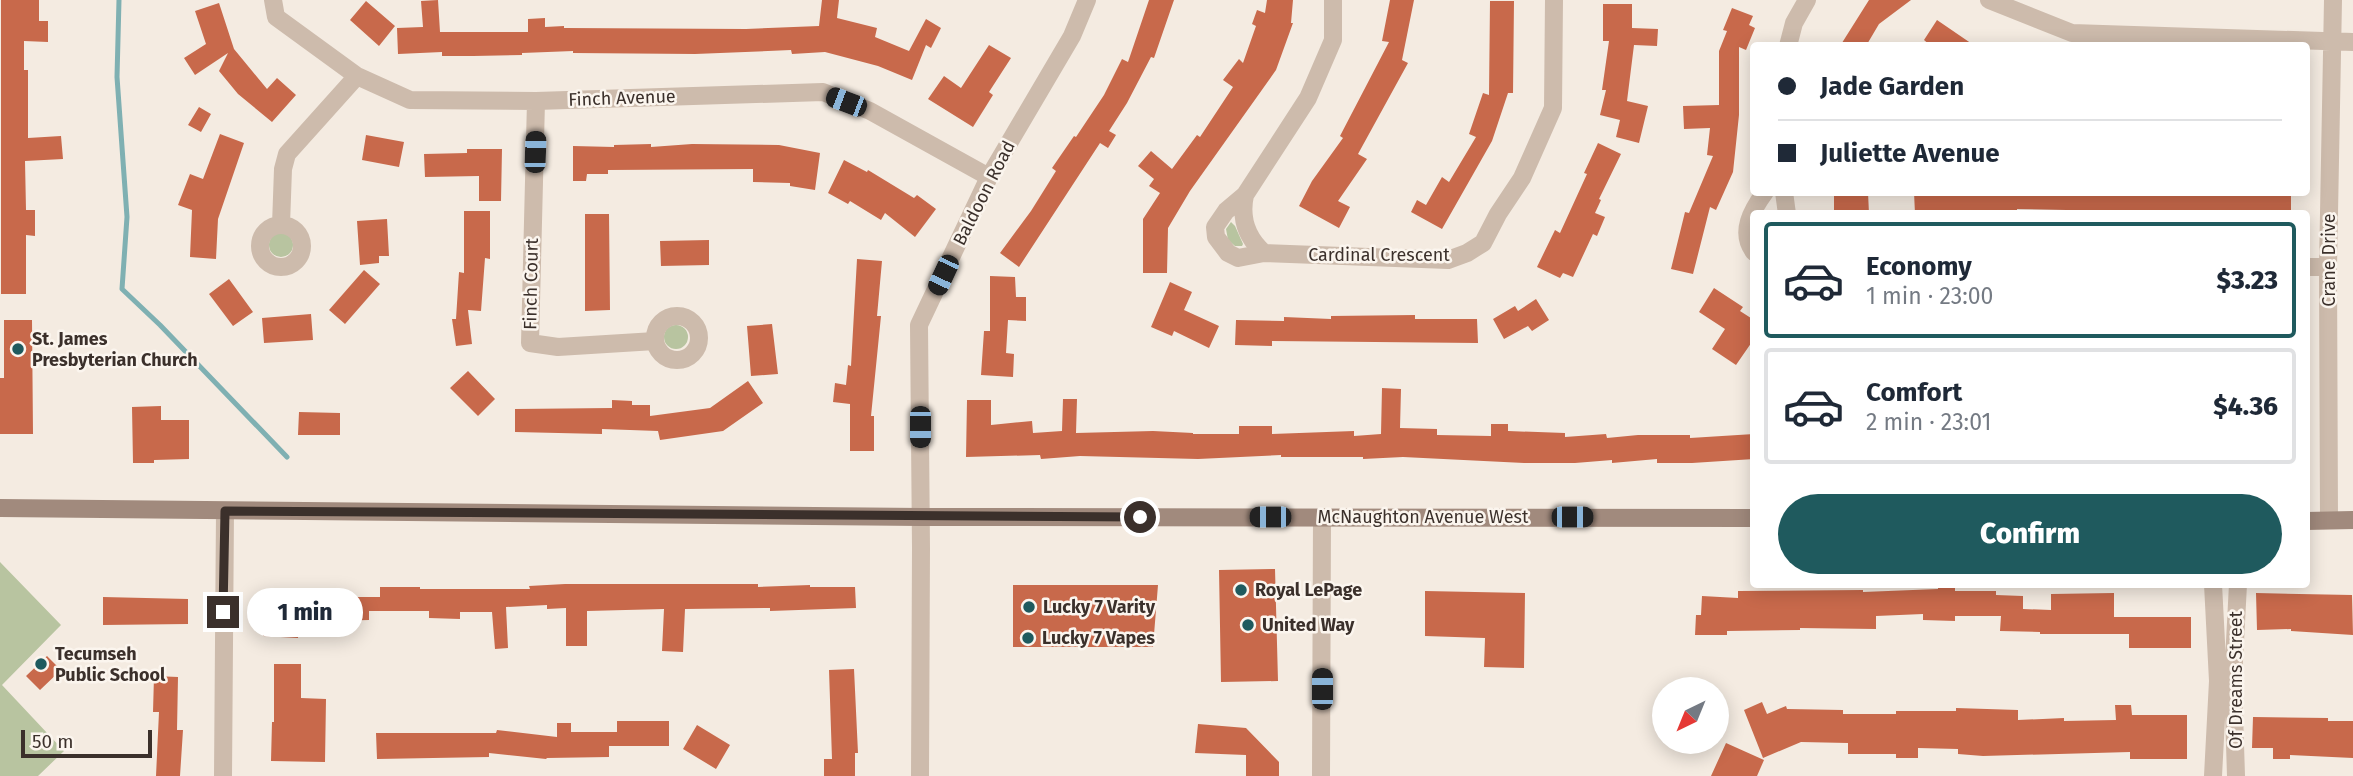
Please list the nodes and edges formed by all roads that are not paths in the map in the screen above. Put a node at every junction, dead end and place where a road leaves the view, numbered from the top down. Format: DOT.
graph roads {
  1 [pos="273,0"];
  2 [pos="1087,0"];
  3 [pos="1333,0"];
  4 [pos="1554,0"];
  5 [pos="1807,0"];
  6 [pos="1989,0"];
  7 [pos="2333,0"];
  8 [pos="1789,42"];
  9 [pos="2333,42"];
  10 [pos="2353,42"];
  11 [pos="357,76"];
  12 [pos="536,101"];
  13 [pos="989,177"];
  14 [pos="1245,195"];
  15 [pos="1750,218"];
  16 [pos="281,225"];
  17 [pos="1750,246"];
  18 [pos="1264,253"];
  19 [pos="2310,267"];
  20 [pos="2328,267"];
  21 [pos="655,341"];
  22 [pos="0,508"];
  23 [pos="225,511"];
  24 [pos="921,517"];
  25 [pos="1322,517"];
  26 [pos="1750,518"];
  27 [pos="2329,520"];
  28 [pos="2353,520"];
  29 [pos="2310,521"];
  30 [pos="2213,588"];
  31 [pos="2238,588"];
  32 [pos="223,776"];
  33 [pos="920,776"];
  34 [pos="1321,776"];
  35 [pos="2213,776"];
  36 [pos="2236,776"];
  1 -- 11 [label="street, Finch Avenue"];
  2 -- 13 [label="street, Baldoon Road"];
  3 -- 14 [label="street, Cardinal Crescent"];
  4 -- 18 [label="street, Cardinal Crescent"];
  5 -- 8 [label="street"];
  6 -- 9 [label="street"];
  7 -- 9 [label="street, Crane Drive"];
  9 -- 10 [label="street"];
  9 -- 20 [label="street, Crane Drive"];
  11 -- 12 [label="street, Finch Avenue"];
  11 -- 16 [label="street"];
  12 -- 13 [label="street, Finch Avenue"];
  12 -- 21 [label="street, Finch Court"];
  13 -- 24 [label="street, Baldoon Road"];
  14 -- 18 [label="street"];
  14 -- 18 [label="street, Cardinal Crescent"];
  15 -- 17 [label="street"];
  19 -- 20 [label="street"];
  20 -- 27 [label="street, Crane Drive"];
  22 -- 23 [label="main road, McNaughton Avenue West"];
  23 -- 24 [label="main road, McNaughton Avenue West"];
  23 -- 32 [label="street"];
  24 -- 25 [label="main road, McNaughton Avenue West"];
  24 -- 33 [label="street, Baldoon Road"];
  25 -- 26 [label="main road, McNaughton Avenue West"];
  25 -- 34 [label="street"];
  27 -- 28 [label="main road"];
  27 -- 29 [label="main road"];
  30 -- 35 [label="street, Of Dreams Street"];
  31 -- 36 [label="street, Of Dreams Street"];
}
